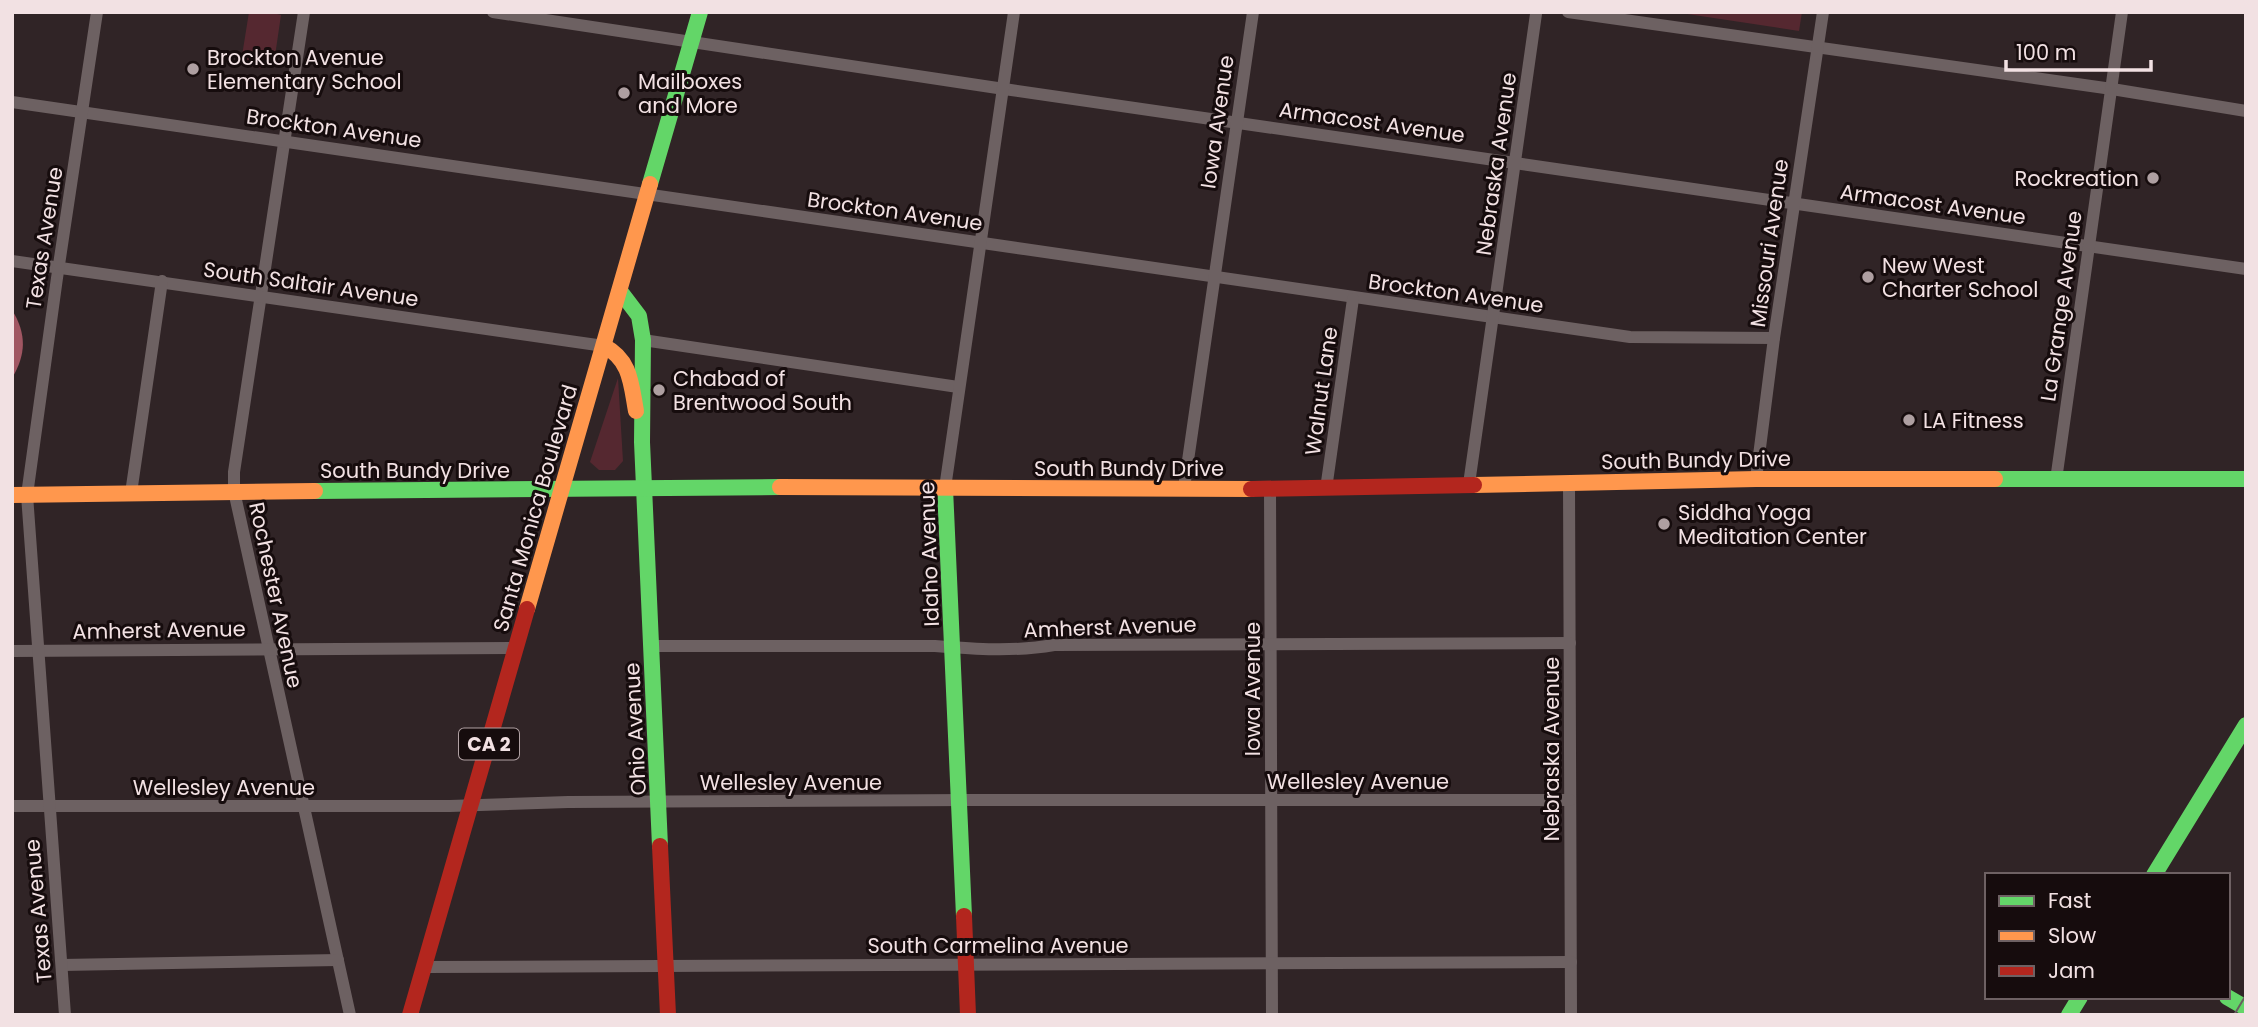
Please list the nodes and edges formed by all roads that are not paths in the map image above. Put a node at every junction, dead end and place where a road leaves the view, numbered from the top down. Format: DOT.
graph roads {
  1 [pos="97,12"];
  2 [pos="304,12"];
  3 [pos="493,12"];
  4 [pos="700,12"];
  5 [pos="1014,12"];
  6 [pos="1253,12"];
  7 [pos="1568,12"];
  8 [pos="1824,12"];
  9 [pos="2122,12"];
  10 [pos="1537,13"];
  11 [pos="692,42"];
  12 [pos="1818,48"];
  13 [pos="1004,89"];
  14 [pos="2112,89"];
  15 [pos="12,102"];
  16 [pos="2246,111"];
  17 [pos="83,113"];
  18 [pos="1237,122"];
  19 [pos="285,141"];
  20 [pos="1516,163"];
  21 [pos="648,194"];
  22 [pos="1795,204"];
  23 [pos="980,242"];
  24 [pos="2089,246"];
  25 [pos="12,261"];
  26 [pos="58,268"];
  27 [pos="2246,269"];
  28 [pos="1214,277"];
  29 [pos="162,281"];
  30 [pos="620,291"];
  31 [pos="262,296"];
  32 [pos="1353,299"];
  33 [pos="1494,317"];
  34 [pos="1774,338"];
  35 [pos="643,340"];
  36 [pos="604,346"];
  37 [pos="958,387"];
  38 [pos="642,442"];
  39 [pos="1756,479"];
  40 [pos="2246,479"];
  41 [pos="2056,480"];
  42 [pos="1569,483"];
  43 [pos="1469,484"];
  44 [pos="645,487"];
  45 [pos="945,488"];
  46 [pos="1184,488"];
  47 [pos="1270,489"];
  48 [pos="1326,489"];
  49 [pos="562,490"];
  50 [pos="234,491"];
  51 [pos="131,493"];
  52 [pos="20,495"];
  53 [pos="1271,643"];
  54 [pos="1570,643"];
  55 [pos="652,646"];
  56 [pos="952,647"];
  57 [pos="268,648"];
  58 [pos="516,648"];
  59 [pos="12,651"];
  60 [pos="38,651"];
  61 [pos="2246,725"];
  62 [pos="959,800"];
  63 [pos="1270,800"];
  64 [pos="1570,800"];
  65 [pos="660,803"];
  66 [pos="471,805"];
  67 [pos="12,806"];
  68 [pos="49,806"];
  69 [pos="303,806"];
  70 [pos="2155,873"];
  71 [pos="338,961"];
  72 [pos="1571,962"];
  73 [pos="966,964"];
  74 [pos="1273,964"];
  75 [pos="62,965"];
  76 [pos="666,966"];
  77 [pos="424,967"];
  78 [pos="2079,999"];
  79 [pos="2230,999"];
  80 [pos="2246,1008"];
  81 [pos="65,1015"];
  82 [pos="350,1015"];
  83 [pos="410,1015"];
  84 [pos="668,1015"];
  85 [pos="968,1015"];
  86 [pos="1272,1015"];
  87 [pos="1571,1015"];
  88 [pos="2069,1015"];
  1 -- 17 [label="street, Texas Avenue"];
  2 -- 19 [label="street, Rochester Avenue"];
  3 -- 11 [label="street, Armacost Avenue"];
  4 -- 11 [label="main road, Santa Monica Boulevard / CA 2"];
  5 -- 13 [label="street, Idaho Avenue"];
  6 -- 18 [label="street, Iowa Avenue"];
  7 -- 12 [label="street"];
  8 -- 12 [label="street, Missouri Avenue"];
  9 -- 14 [label="street, La Grange Avenue"];
  10 -- 20 [label="street, Nebraska Avenue"];
  11 -- 13 [label="street, Armacost Avenue"];
  11 -- 21 [label="main road, Santa Monica Boulevard / CA 2"];
  12 -- 14 [label="street"];
  12 -- 22 [label="street, Missouri Avenue"];
  13 -- 18 [label="street, Armacost Avenue"];
  13 -- 23 [label="street, Idaho Avenue"];
  14 -- 16 [label="street"];
  14 -- 24 [label="street, La Grange Avenue"];
  15 -- 17 [label="street, Brockton Avenue"];
  17 -- 19 [label="street, Brockton Avenue"];
  17 -- 26 [label="street, Texas Avenue"];
  18 -- 20 [label="street, Armacost Avenue"];
  18 -- 28 [label="street, Iowa Avenue"];
  19 -- 21 [label="street, Brockton Avenue"];
  19 -- 31 [label="street, Rochester Avenue"];
  20 -- 22 [label="street, Armacost Avenue"];
  20 -- 33 [label="street, Nebraska Avenue"];
  21 -- 23 [label="street, Brockton Avenue"];
  21 -- 30 [label="main road, Santa Monica Boulevard / CA 2"];
  22 -- 24 [label="street, Armacost Avenue"];
  22 -- 34 [label="street, Missouri Avenue"];
  23 -- 28 [label="street, Brockton Avenue"];
  23 -- 37 [label="street, Idaho Avenue"];
  24 -- 27 [label="street, Armacost Avenue"];
  24 -- 41 [label="street, La Grange Avenue"];
  25 -- 26 [label="street, South Saltair Avenue"];
  26 -- 29 [label="street, South Saltair Avenue"];
  26 -- 52 [label="street, Texas Avenue"];
  28 -- 32 [label="street, Brockton Avenue"];
  28 -- 46 [label="street, Iowa Avenue"];
  29 -- 31 [label="street, South Saltair Avenue"];
  29 -- 51 [label="street"];
  30 -- 35 [label="main road, Ohio Avenue"];
  30 -- 36 [label="main road, Santa Monica Boulevard / CA 2"];
  31 -- 36 [label="street, South Saltair Avenue"];
  31 -- 50 [label="street, Rochester Avenue"];
  32 -- 33 [label="street, Brockton Avenue"];
  32 -- 48 [label="street, Walnut Lane"];
  33 -- 34 [label="street, Brockton Avenue"];
  33 -- 43 [label="street, Nebraska Avenue"];
  34 -- 39 [label="street, Missouri Avenue"];
  35 -- 37 [label="street"];
  35 -- 38 [label="main road, Ohio Avenue"];
  36 -- 38 [label="main road, Ohio Avenue"];
  36 -- 49 [label="main road, Santa Monica Boulevard / CA 2"];
  37 -- 45 [label="street, Idaho Avenue"];
  38 -- 44 [label="main road, Ohio Avenue"];
  39 -- 41 [label="main road, South Bundy Drive"];
  39 -- 42 [label="main road, South Bundy Drive"];
  40 -- 41 [label="main road, South Bundy Drive"];
  42 -- 43 [label="main road, South Bundy Drive"];
  42 -- 54 [label="street, Nebraska Avenue"];
  43 -- 48 [label="main road, South Bundy Drive"];
  44 -- 45 [label="main road, South Bundy Drive"];
  44 -- 49 [label="main road, South Bundy Drive"];
  44 -- 55 [label="main road, Ohio Avenue"];
  45 -- 46 [label="main road, South Bundy Drive"];
  45 -- 56 [label="main road, Idaho Avenue"];
  46 -- 47 [label="main road, South Bundy Drive"];
  47 -- 48 [label="main road, South Bundy Drive"];
  47 -- 53 [label="street, Iowa Avenue"];
  49 -- 50 [label="main road, South Bundy Drive"];
  49 -- 58 [label="main road, Santa Monica Boulevard / CA 2"];
  50 -- 51 [label="main road, South Bundy Drive"];
  50 -- 57 [label="street, Rochester Avenue"];
  51 -- 52 [label="main road, South Bundy Drive"];
  52 -- 60 [label="street, Texas Avenue"];
  53 -- 54 [label="street, Amherst Avenue"];
  53 -- 56 [label="street, Amherst Avenue"];
  53 -- 63 [label="street, Iowa Avenue"];
  54 -- 64 [label="street, Nebraska Avenue"];
  55 -- 56 [label="street, Amherst Avenue"];
  55 -- 65 [label="main road, Ohio Avenue"];
  56 -- 62 [label="main road, Idaho Avenue"];
  57 -- 58 [label="street, Amherst Avenue"];
  57 -- 60 [label="street, Amherst Avenue"];
  57 -- 69 [label="street, Rochester Avenue"];
  58 -- 66 [label="main road, Santa Monica Boulevard / CA 2"];
  59 -- 60 [label="street, Amherst Avenue"];
  60 -- 68 [label="street, Texas Avenue"];
  61 -- 70 [label="main road"];
  62 -- 63 [label="street, Wellesley Avenue"];
  62 -- 65 [label="street, Wellesley Avenue"];
  62 -- 73 [label="main road, Idaho Avenue"];
  63 -- 64 [label="street, Wellesley Avenue"];
  63 -- 74 [label="street, Iowa Avenue"];
  64 -- 72 [label="street, Nebraska Avenue"];
  65 -- 66 [label="street, Wellesley Avenue"];
  65 -- 76 [label="main road, Ohio Avenue"];
  66 -- 69 [label="street, Wellesley Avenue"];
  66 -- 77 [label="main road, Santa Monica Boulevard / CA 2"];
  67 -- 68 [label="street, Wellesley Avenue"];
  68 -- 69 [label="street, Wellesley Avenue"];
  68 -- 75 [label="street, Texas Avenue"];
  69 -- 71 [label="street, Rochester Avenue"];
  71 -- 75 [label="street"];
  71 -- 82 [label="street, Rochester Avenue"];
  72 -- 74 [label="street, South Carmelina Avenue"];
  72 -- 87 [label="street, Nebraska Avenue"];
  73 -- 74 [label="street, South Carmelina Avenue"];
  73 -- 76 [label="street, South Carmelina Avenue"];
  73 -- 85 [label="main road, Idaho Avenue"];
  74 -- 86 [label="street, Iowa Avenue"];
  75 -- 81 [label="street, Texas Avenue"];
  76 -- 77 [label="street, South Carmelina Avenue"];
  76 -- 84 [label="main road, Ohio Avenue"];
  77 -- 83 [label="main road, Santa Monica Boulevard / CA 2"];
  78 -- 88 [label="main road"];
  79 -- 80 [label="main road"];
}
